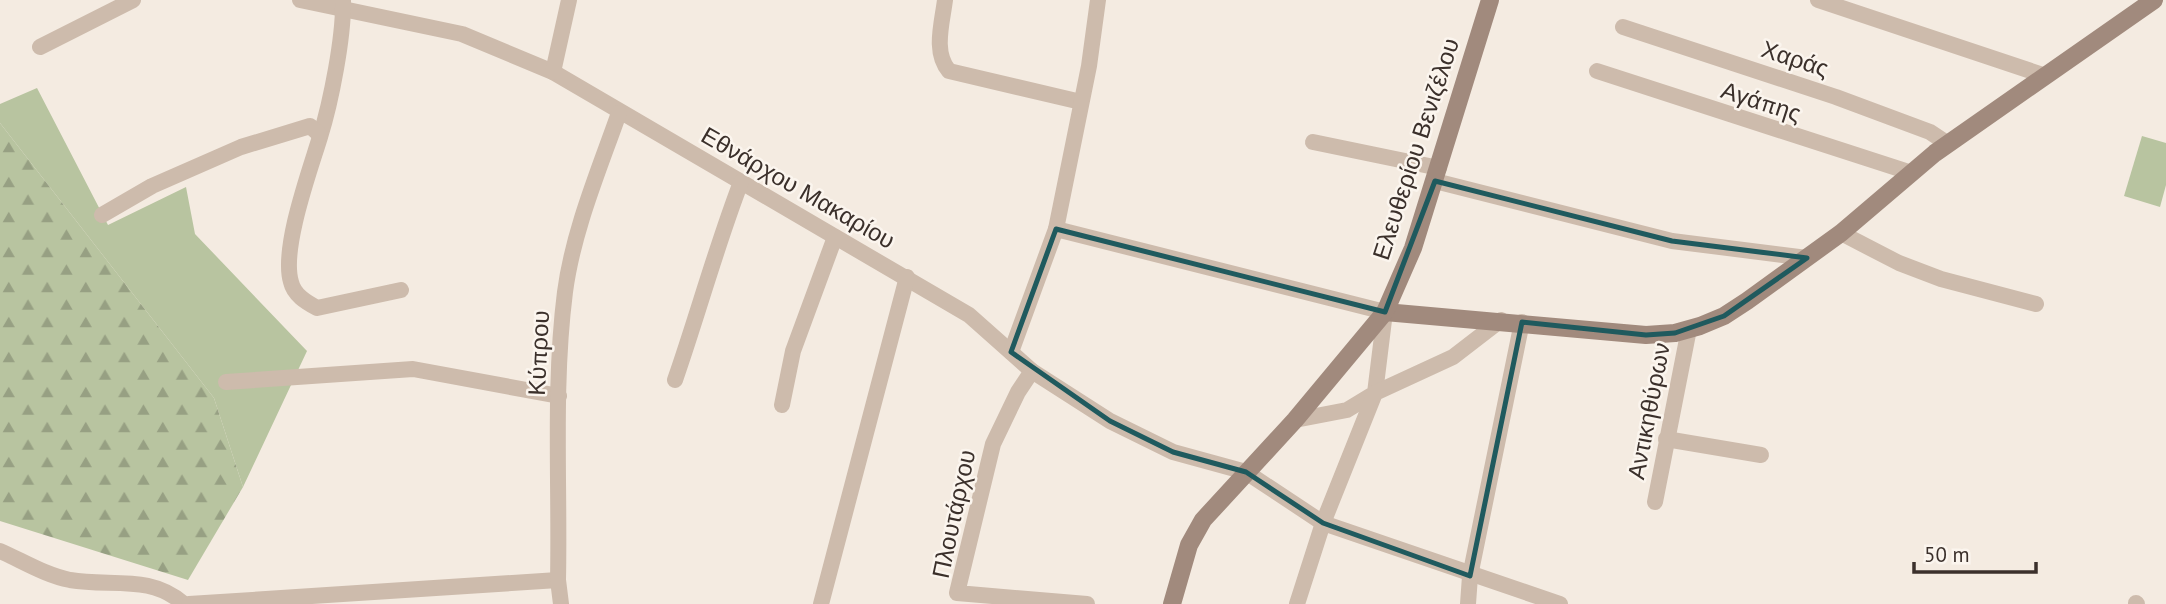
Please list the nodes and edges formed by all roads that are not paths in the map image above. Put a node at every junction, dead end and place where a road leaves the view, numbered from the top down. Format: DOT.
graph roads {
  1 [pos="134,0"];
  2 [pos="300,0"];
  3 [pos="569,0"];
  4 [pos="945,0"];
  5 [pos="1098,0"];
  6 [pos="1490,0"];
  7 [pos="1818,0"];
  8 [pos="2154,0"];
  9 [pos="343,4"];
  10 [pos="1623,27"];
  11 [pos="40,47"];
  12 [pos="1597,71"];
  13 [pos="553,72"];
  14 [pos="2043,75"];
  15 [pos="1081,102"];
  16 [pos="619,113"];
  17 [pos="320,135"];
  18 [pos="1313,142"];
  19 [pos="1948,144"];
  20 [pos="1912,173"];
  21 [pos="1437,174"];
  22 [pos="741,182"];
  23 [pos="102,215"];
  24 [pos="1056,229"];
  25 [pos="1841,233"];
  26 [pos="835,237"];
  27 [pos="1807,258"];
  28 [pos="907,277"];
  29 [pos="401,290"];
  30 [pos="2036,304"];
  31 [pos="1385,312"];
  32 [pos="1501,320"];
  33 [pos="1522,322"];
  34 [pos="1689,329"];
  35 [pos="1012,352"];
  36 [pos="1032,371"];
  37 [pos="675,380"];
  38 [pos="226,382"];
  39 [pos="1376,393"];
  40 [pos="559,396"];
  41 [pos="782,405"];
  42 [pos="1295,420"];
  43 [pos="1666,439"];
  44 [pos="1761,456"];
  45 [pos="1246,472"];
  46 [pos="1655,502"];
  47 [pos="1323,523"];
  48 [pos="0,551"];
  49 [pos="1470,576"];
  50 [pos="558,580"];
  51 [pos="956,598"];
  52 [pos="186,604"];
  53 [pos="561,604"];
  54 [pos="821,604"];
  55 [pos="1087,604"];
  56 [pos="1172,604"];
  57 [pos="1297,604"];
  58 [pos="1468,604"];
  59 [pos="1560,604"];
  1 -- 11 [label="street"];
  2 -- 9 [label="street, Εθνάρχου Μακαρίου"];
  3 -- 13 [label="street"];
  4 -- 15 [label="street"];
  5 -- 15 [label="street"];
  6 -- 21 [label="street, Ελευθερίου Βενιζέλου"];
  7 -- 14 [label="street"];
  8 -- 14 [label="street"];
  9 -- 13 [label="street, Εθνάρχου Μακαρίου"];
  9 -- 17 [label="street"];
  10 -- 19 [label="street, Χαράς"];
  12 -- 20 [label="street, Αγάπης"];
  13 -- 16 [label="street, Εθνάρχου Μακαρίου"];
  14 -- 19 [label="street"];
  15 -- 24 [label="street"];
  16 -- 22 [label="street, Εθνάρχου Μακαρίου"];
  16 -- 40 [label="street, Κύπρου"];
  17 -- 23 [label="street"];
  17 -- 29 [label="street"];
  18 -- 21 [label="street"];
  19 -- 20 [label="street"];
  20 -- 25 [label="street"];
  21 -- 27 [label="street"];
  21 -- 31 [label="street, Ελευθερίου Βενιζέλου"];
  22 -- 26 [label="street, Εθνάρχου Μακαρίου"];
  22 -- 37 [label="street"];
  24 -- 31 [label="street"];
  24 -- 35 [label="street"];
  25 -- 27 [label="street"];
  25 -- 30 [label="street"];
  26 -- 28 [label="street, Εθνάρχου Μακαρίου"];
  26 -- 41 [label="street"];
  27 -- 34 [label="street"];
  28 -- 35 [label="street, Εθνάρχου Μακαρίου"];
  28 -- 54 [label="street"];
  31 -- 32 [label="street"];
  31 -- 39 [label="street"];
  31 -- 42 [label="street, Ελευθερίου Βενιζέλου"];
  32 -- 33 [label="street"];
  32 -- 39 [label="street"];
  33 -- 34 [label="street"];
  33 -- 49 [label="street"];
  34 -- 43 [label="street, Αντικηθύρων"];
  35 -- 36 [label="street, Εθνάρχου Μακαρίου"];
  36 -- 45 [label="street, Εθνάρχου Μακαρίου"];
  36 -- 51 [label="street, Πλουτάρχου"];
  38 -- 40 [label="street"];
  39 -- 42 [label="street"];
  39 -- 47 [label="street"];
  40 -- 50 [label="street, Κύπρου"];
  42 -- 45 [label="street, Ελευθερίου Βενιζέλου"];
  43 -- 44 [label="street"];
  43 -- 46 [label="street, Αντικηθύρων"];
  45 -- 47 [label="street, Εθνάρχου Μακαρίου"];
  45 -- 56 [label="street, Ελευθερίου Βενιζέλου"];
  47 -- 49 [label="street, Εθνάρχου Μακαρίου"];
  47 -- 57 [label="street"];
  48 -- 52 [label="street"];
  49 -- 58 [label="street"];
  49 -- 59 [label="street, Εθνάρχου Μακαρίου"];
  50 -- 52 [label="street"];
  50 -- 53 [label="street, Κύπρου"];
  51 -- 55 [label="street, Πλουτάρχου"];
}
